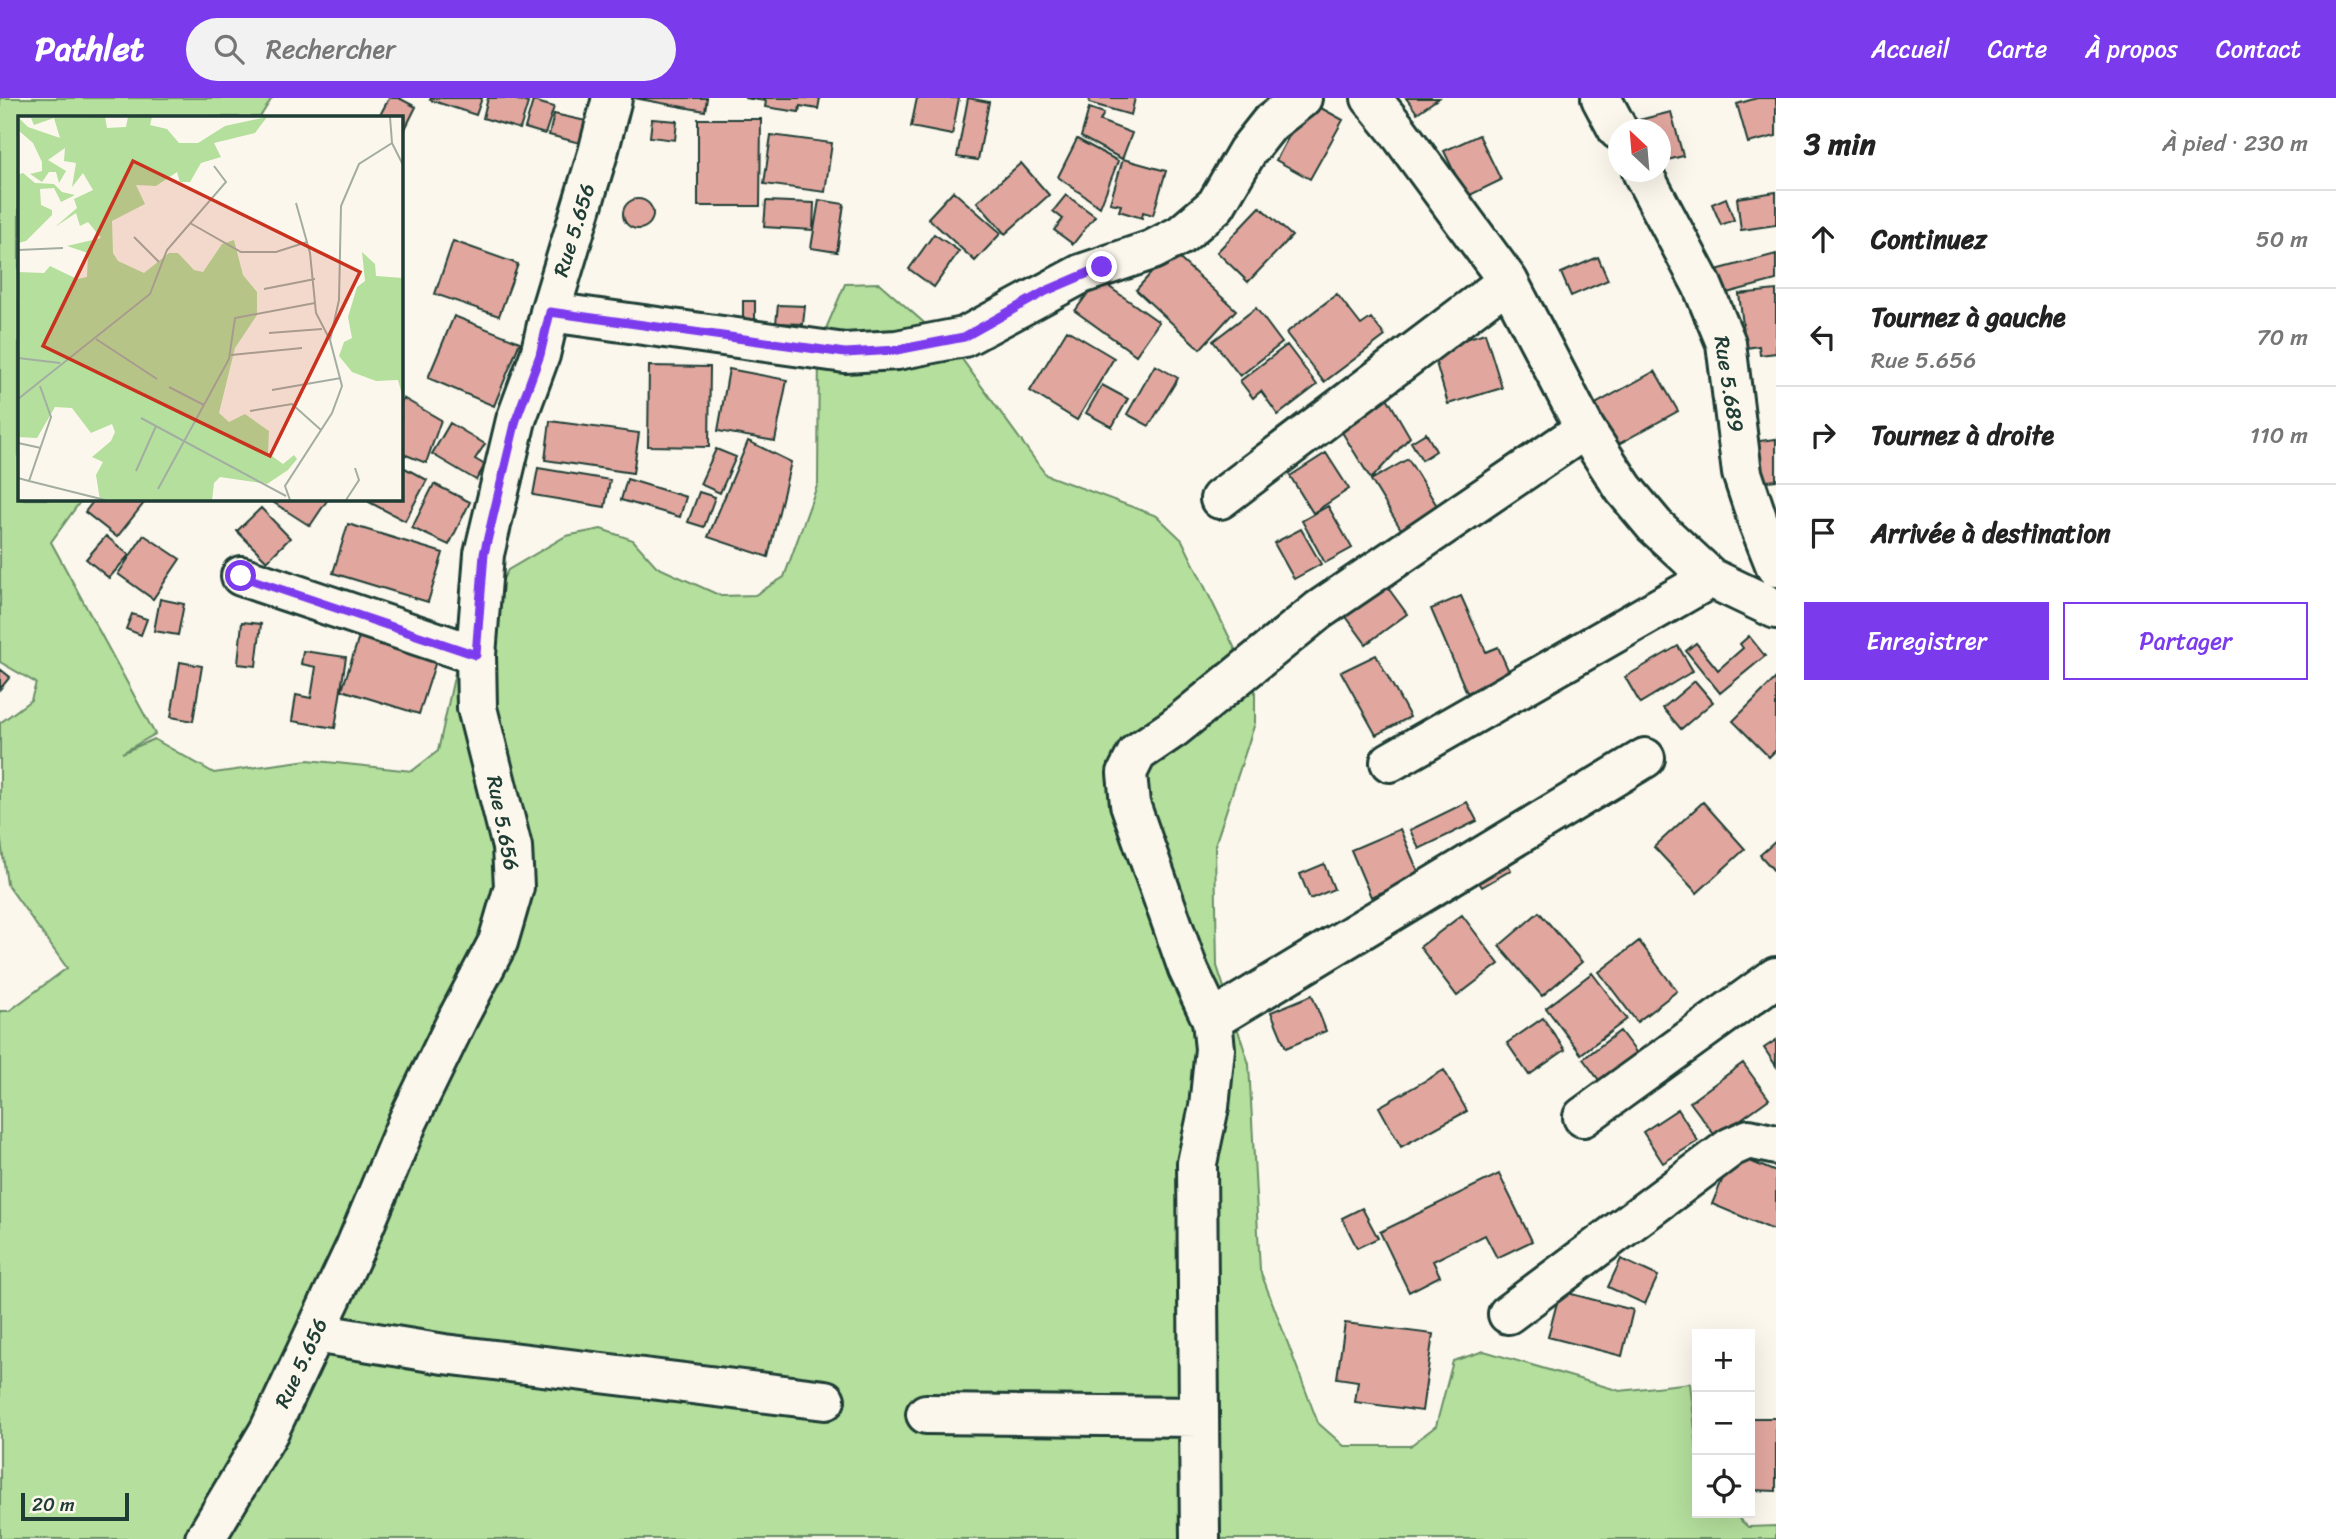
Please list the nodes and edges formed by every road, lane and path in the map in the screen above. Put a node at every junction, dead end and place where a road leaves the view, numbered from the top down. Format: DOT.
graph roads {
  1 [pos="612,98"];
  2 [pos="1302,98"];
  3 [pos="1371,98"];
  4 [pos="1601,98"];
  5 [pos="1613,119"];
  6 [pos="1647,182"];
  7 [pos="1508,281"];
  8 [pos="550,312"];
  9 [pos="1585,429"];
  10 [pos="1220,499"];
  11 [pos="1776,567"];
  12 [pos="241,576"];
  13 [pos="1711,578"];
  14 [pos="1776,609"];
  15 [pos="476,655"];
  16 [pos="1645,758"];
  17 [pos="1390,762"];
  18 [pos="1776,977"];
  19 [pos="1212,1020"];
  20 [pos="1583,1117"];
  21 [pos="1776,1144"];
  22 [pos="1508,1314"];
  23 [pos="315,1333"];
  24 [pos="825,1400"];
  25 [pos="926,1414"];
  26 [pos="1199,1417"];
  27 [pos="205,1539"];
  28 [pos="1200,1539"];
  1 -- 8 [label="street, Rue 5.656"];
  2 -- 8 [label="street"];
  3 -- 7 [label="street"];
  4 -- 5 [label="street"];
  6 -- 11 [label="street, Rue 5.689"];
  7 -- 9 [label="street"];
  7 -- 10 [label="street"];
  8 -- 15 [label="street, Rue 5.656"];
  9 -- 13 [label="street"];
  9 -- 19 [label="street"];
  12 -- 15 [label="street"];
  13 -- 14 [label="street"];
  13 -- 17 [label="street"];
  15 -- 23 [label="street, Rue 5.656"];
  16 -- 19 [label="street"];
  18 -- 20 [label="street"];
  19 -- 26 [label="street"];
  21 -- 22 [label="street"];
  23 -- 24 [label="street"];
  23 -- 27 [label="street, Rue 5.656"];
  25 -- 26 [label="street"];
  26 -- 28 [label="street"];
}
